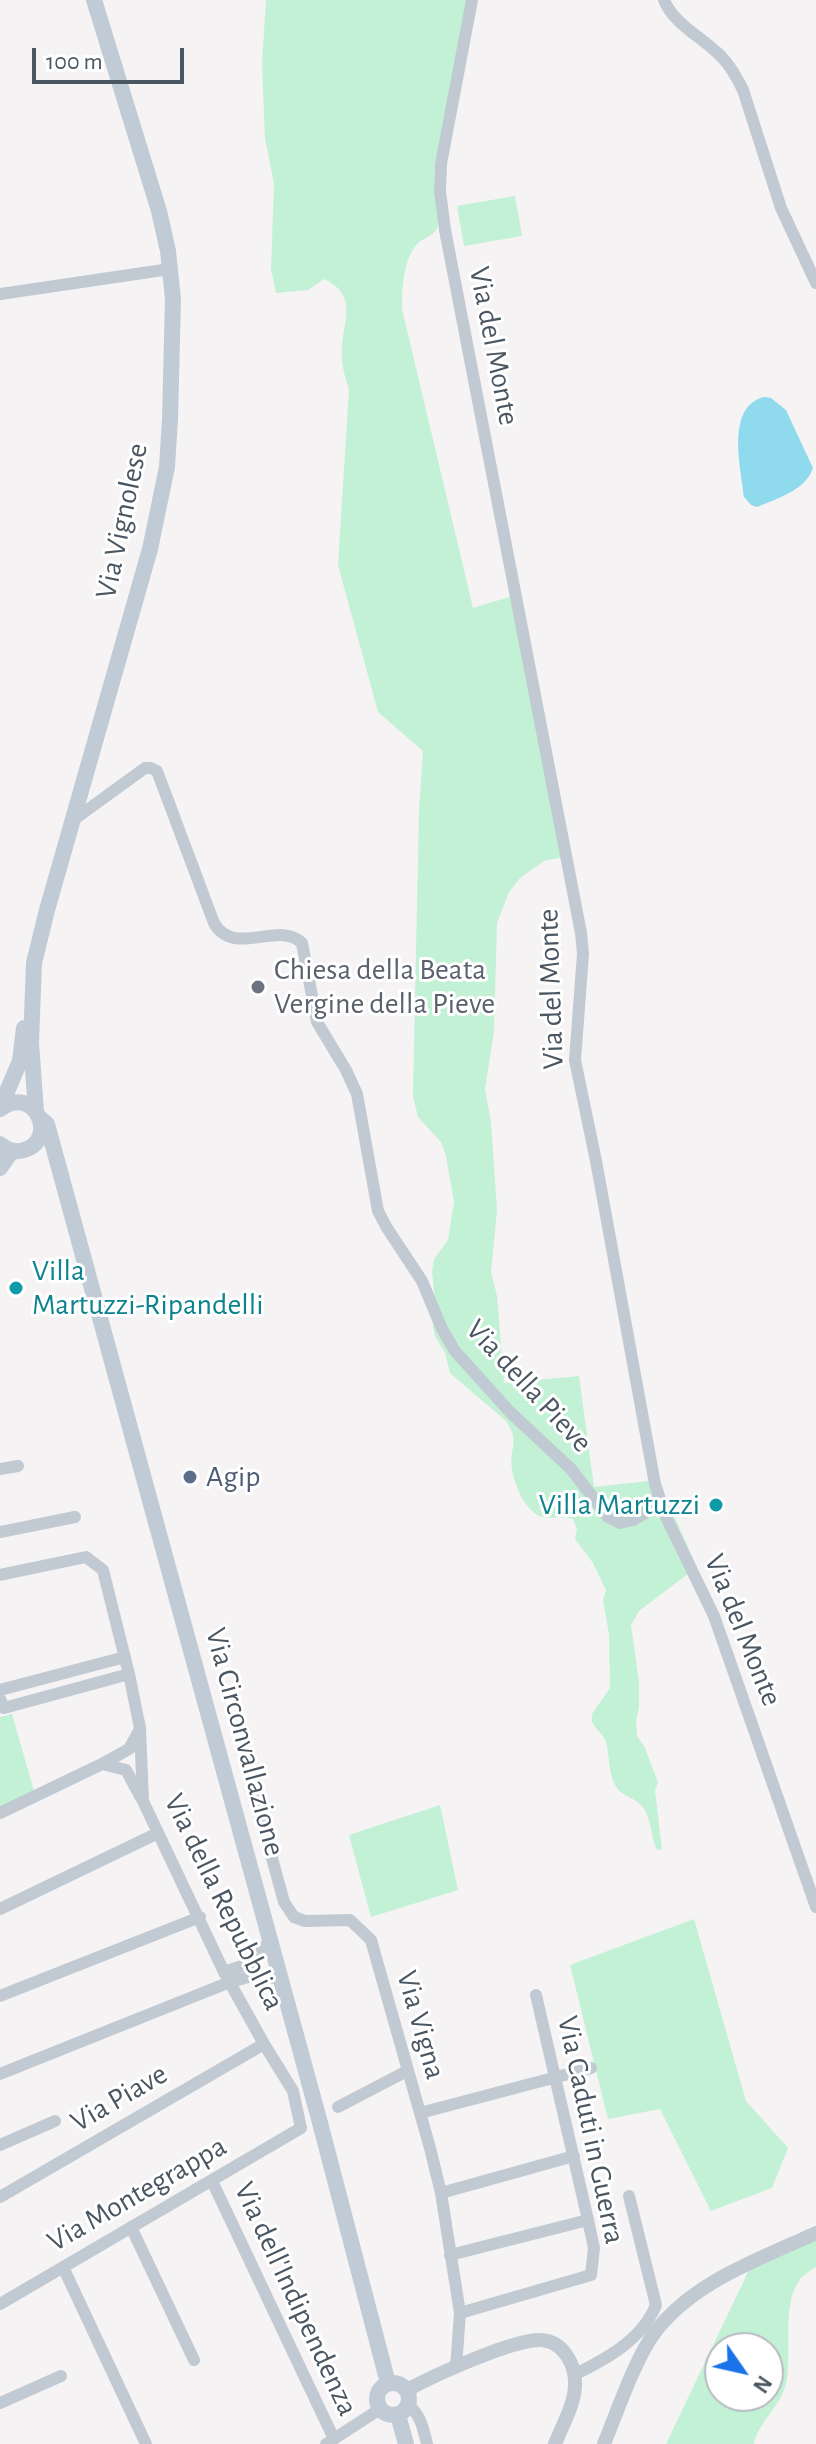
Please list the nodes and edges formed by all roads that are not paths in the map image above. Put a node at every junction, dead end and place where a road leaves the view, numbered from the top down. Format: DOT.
graph roads {
  1 [pos="94,0"];
  2 [pos="472,0"];
  3 [pos="664,0"];
  4 [pos="170,269"];
  5 [pos="816,283"];
  6 [pos="0,294"];
  7 [pos="72,821"];
  8 [pos="32,1004"];
  9 [pos="0,1109"];
  10 [pos="38,1115"];
  11 [pos="36,1142"];
  12 [pos="6,1148"];
  13 [pos="55,1153"];
  14 [pos="0,1168"];
  15 [pos="18,1466"];
  16 [pos="0,1469"];
  17 [pos="660,1504"];
  18 [pos="75,1517"];
  19 [pos="0,1532"];
  20 [pos="0,1575"];
  21 [pos="125,1657"];
  22 [pos="129,1674"];
  23 [pos="0,1690"];
  24 [pos="0,1699"];
  25 [pos="140,1728"];
  26 [pos="246,1763"];
  27 [pos="102,1764"];
  28 [pos="143,1801"];
  29 [pos="0,1813"];
  30 [pos="158,1833"];
  31 [pos="816,1907"];
  32 [pos="0,1909"];
  33 [pos="200,1917"];
  34 [pos="270,1940"];
  35 [pos="227,1977"];
  36 [pos="280,1979"];
  37 [pos="536,1995"];
  38 [pos="0,1996"];
  39 [pos="264,2044"];
  40 [pos="591,2068"];
  41 [pos="407,2071"];
  42 [pos="0,2074"];
  43 [pos="556,2077"];
  44 [pos="338,2107"];
  45 [pos="420,2113"];
  46 [pos="55,2121"];
  47 [pos="301,2128"];
  48 [pos="0,2145"];
  49 [pos="574,2156"];
  50 [pos="212,2181"];
  51 [pos="441,2193"];
  52 [pos="629,2196"];
  53 [pos="0,2197"];
  54 [pos="588,2220"];
  55 [pos="131,2227"];
  56 [pos="816,2233"];
  57 [pos="450,2255"];
  58 [pos="63,2267"];
  59 [pos="0,2304"];
  60 [pos="460,2313"];
  61 [pos="194,2360"];
  62 [pos="456,2367"];
  63 [pos="574,2375"];
  64 [pos="61,2376"];
  65 [pos="388,2383"];
  66 [pos="0,2403"];
  67 [pos="404,2403"];
  68 [pos="380,2409"];
  69 [pos="330,2441"];
  70 [pos="146,2444"];
  71 [pos="406,2444"];
  72 [pos="427,2444"];
  73 [pos="555,2444"];
  74 [pos="604,2444"];
  1 -- 4 [label="main road, Via Vignolese"];
  2 -- 17 [label="street, Via del Monte"];
  3 -- 5 [label="street"];
  4 -- 6 [label="street"];
  4 -- 7 [label="main road, Via Vignolese"];
  7 -- 8 [label="main road, Via Vignolese"];
  7 -- 17 [label="street, Via della Pieve"];
  8 -- 9 [label="main road"];
  8 -- 10 [label="main road, Via Circonvallazione"];
  9 -- 10 [label="main road"];
  10 -- 11 [label="main road"];
  10 -- 13 [label="main road, Via Circonvallazione"];
  11 -- 12 [label="main road"];
  11 -- 13 [label="main road"];
  12 -- 14 [label="main road"];
  13 -- 34 [label="main road, Via Circonvallazione"];
  15 -- 16 [label="street"];
  17 -- 31 [label="street, Via del Monte"];
  18 -- 19 [label="street"];
  20 -- 21 [label="street, Via della Repubblica"];
  21 -- 22 [label="street, Via della Repubblica"];
  21 -- 23 [label="street"];
  22 -- 24 [label="street"];
  22 -- 25 [label="street, Via della Repubblica"];
  25 -- 27 [label="street"];
  25 -- 28 [label="street, Via della Repubblica"];
  26 -- 41 [label="street, Via Vigna"];
  27 -- 28 [label="street"];
  27 -- 29 [label="street"];
  28 -- 30 [label="street, Via della Repubblica"];
  30 -- 32 [label="street"];
  30 -- 33 [label="street, Via della Repubblica"];
  33 -- 35 [label="street, Via della Repubblica"];
  33 -- 38 [label="street"];
  34 -- 35 [label="street"];
  34 -- 36 [label="main road, Via Circonvallazione"];
  35 -- 36 [label="street"];
  35 -- 39 [label="street, Via della Repubblica"];
  35 -- 42 [label="street"];
  36 -- 65 [label="main road, Via Circonvallazione"];
  37 -- 43 [label="street, Via Caduti in Guerra"];
  39 -- 47 [label="street, Via della Repubblica"];
  39 -- 53 [label="street, Via Piave"];
  40 -- 43 [label="street"];
  41 -- 44 [label="street"];
  41 -- 45 [label="street, Via Vigna"];
  43 -- 45 [label="street"];
  43 -- 49 [label="street, Via Caduti in Guerra"];
  45 -- 51 [label="street, Via Vigna"];
  46 -- 48 [label="street"];
  47 -- 50 [label="street, Via Montegrappa"];
  49 -- 51 [label="street"];
  49 -- 54 [label="street, Via Caduti in Guerra"];
  50 -- 55 [label="street, Via Montegrappa"];
  50 -- 69 [label="street, Via dell'Indipendenza"];
  51 -- 57 [label="street, Via Vigna"];
  52 -- 63 [label="street"];
  54 -- 57 [label="street"];
  54 -- 60 [label="street, Via Caduti in Guerra"];
  55 -- 58 [label="street, Via Montegrappa"];
  55 -- 61 [label="street"];
  56 -- 74 [label="street"];
  57 -- 60 [label="street, Via Vigna"];
  58 -- 59 [label="street, Via Montegrappa"];
  58 -- 70 [label="street"];
  60 -- 62 [label="street, Via Vigna"];
  62 -- 63 [label="street"];
  62 -- 67 [label="street"];
  63 -- 73 [label="street"];
  64 -- 66 [label="street"];
  65 -- 67 [label="main road"];
  65 -- 68 [label="main road"];
  67 -- 68 [label="main road"];
  67 -- 71 [label="main road"];
  67 -- 72 [label="street"];
  68 -- 69 [label="street"];
}
